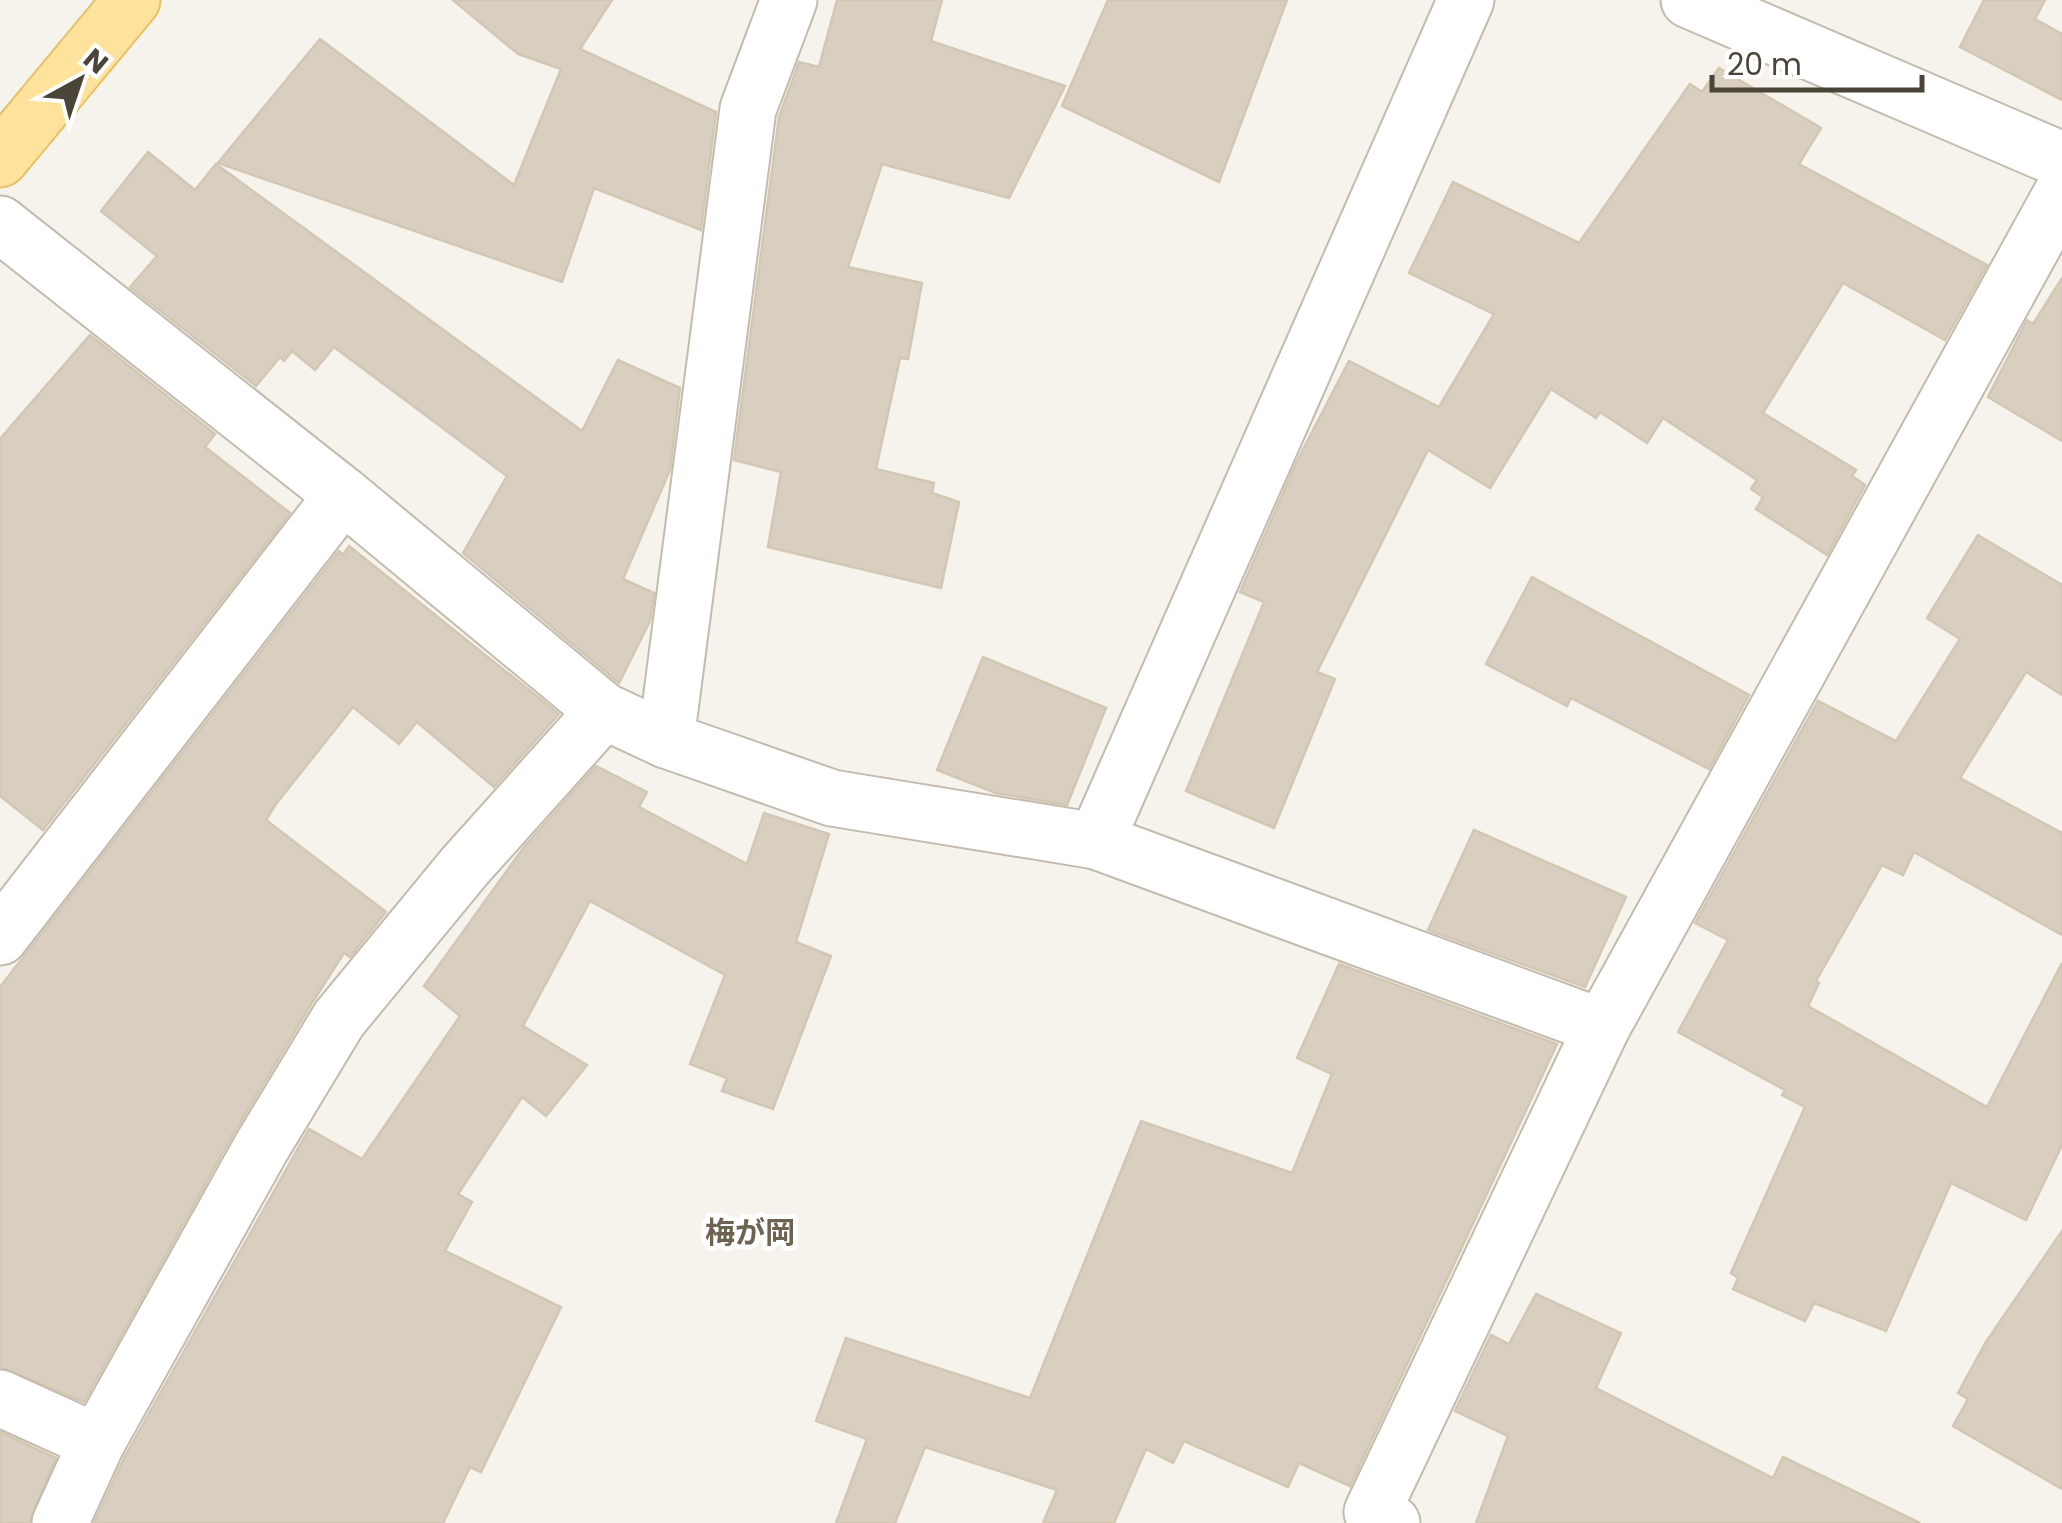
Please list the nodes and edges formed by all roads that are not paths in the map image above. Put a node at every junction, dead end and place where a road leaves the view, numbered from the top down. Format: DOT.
graph roads {
  1 [pos="132,0"];
  2 [pos="789,0"];
  3 [pos="1466,0"];
  4 [pos="1689,0"];
  5 [pos="0,159"];
  6 [pos="2062,160"];
  7 [pos="2062,194"];
  8 [pos="0,224"];
  9 [pos="342,495"];
  10 [pos="604,711"];
  11 [pos="666,740"];
  12 [pos="1096,841"];
  13 [pos="0,937"];
  14 [pos="1602,1027"];
  15 [pos="0,1398"];
  16 [pos="98,1442"];
  17 [pos="60,1523"];
  18 [pos="1392,1523"];
  1 -- 5 [label="main road"];
  2 -- 11 [label="street"];
  3 -- 12 [label="street"];
  4 -- 6 [label="street"];
  7 -- 14 [label="street"];
  8 -- 9 [label="street"];
  9 -- 10 [label="street"];
  9 -- 13 [label="street"];
  10 -- 11 [label="street"];
  10 -- 16 [label="street"];
  11 -- 12 [label="street"];
  12 -- 14 [label="street"];
  14 -- 18 [label="street"];
  15 -- 16 [label="street"];
  16 -- 17 [label="street"];
}
